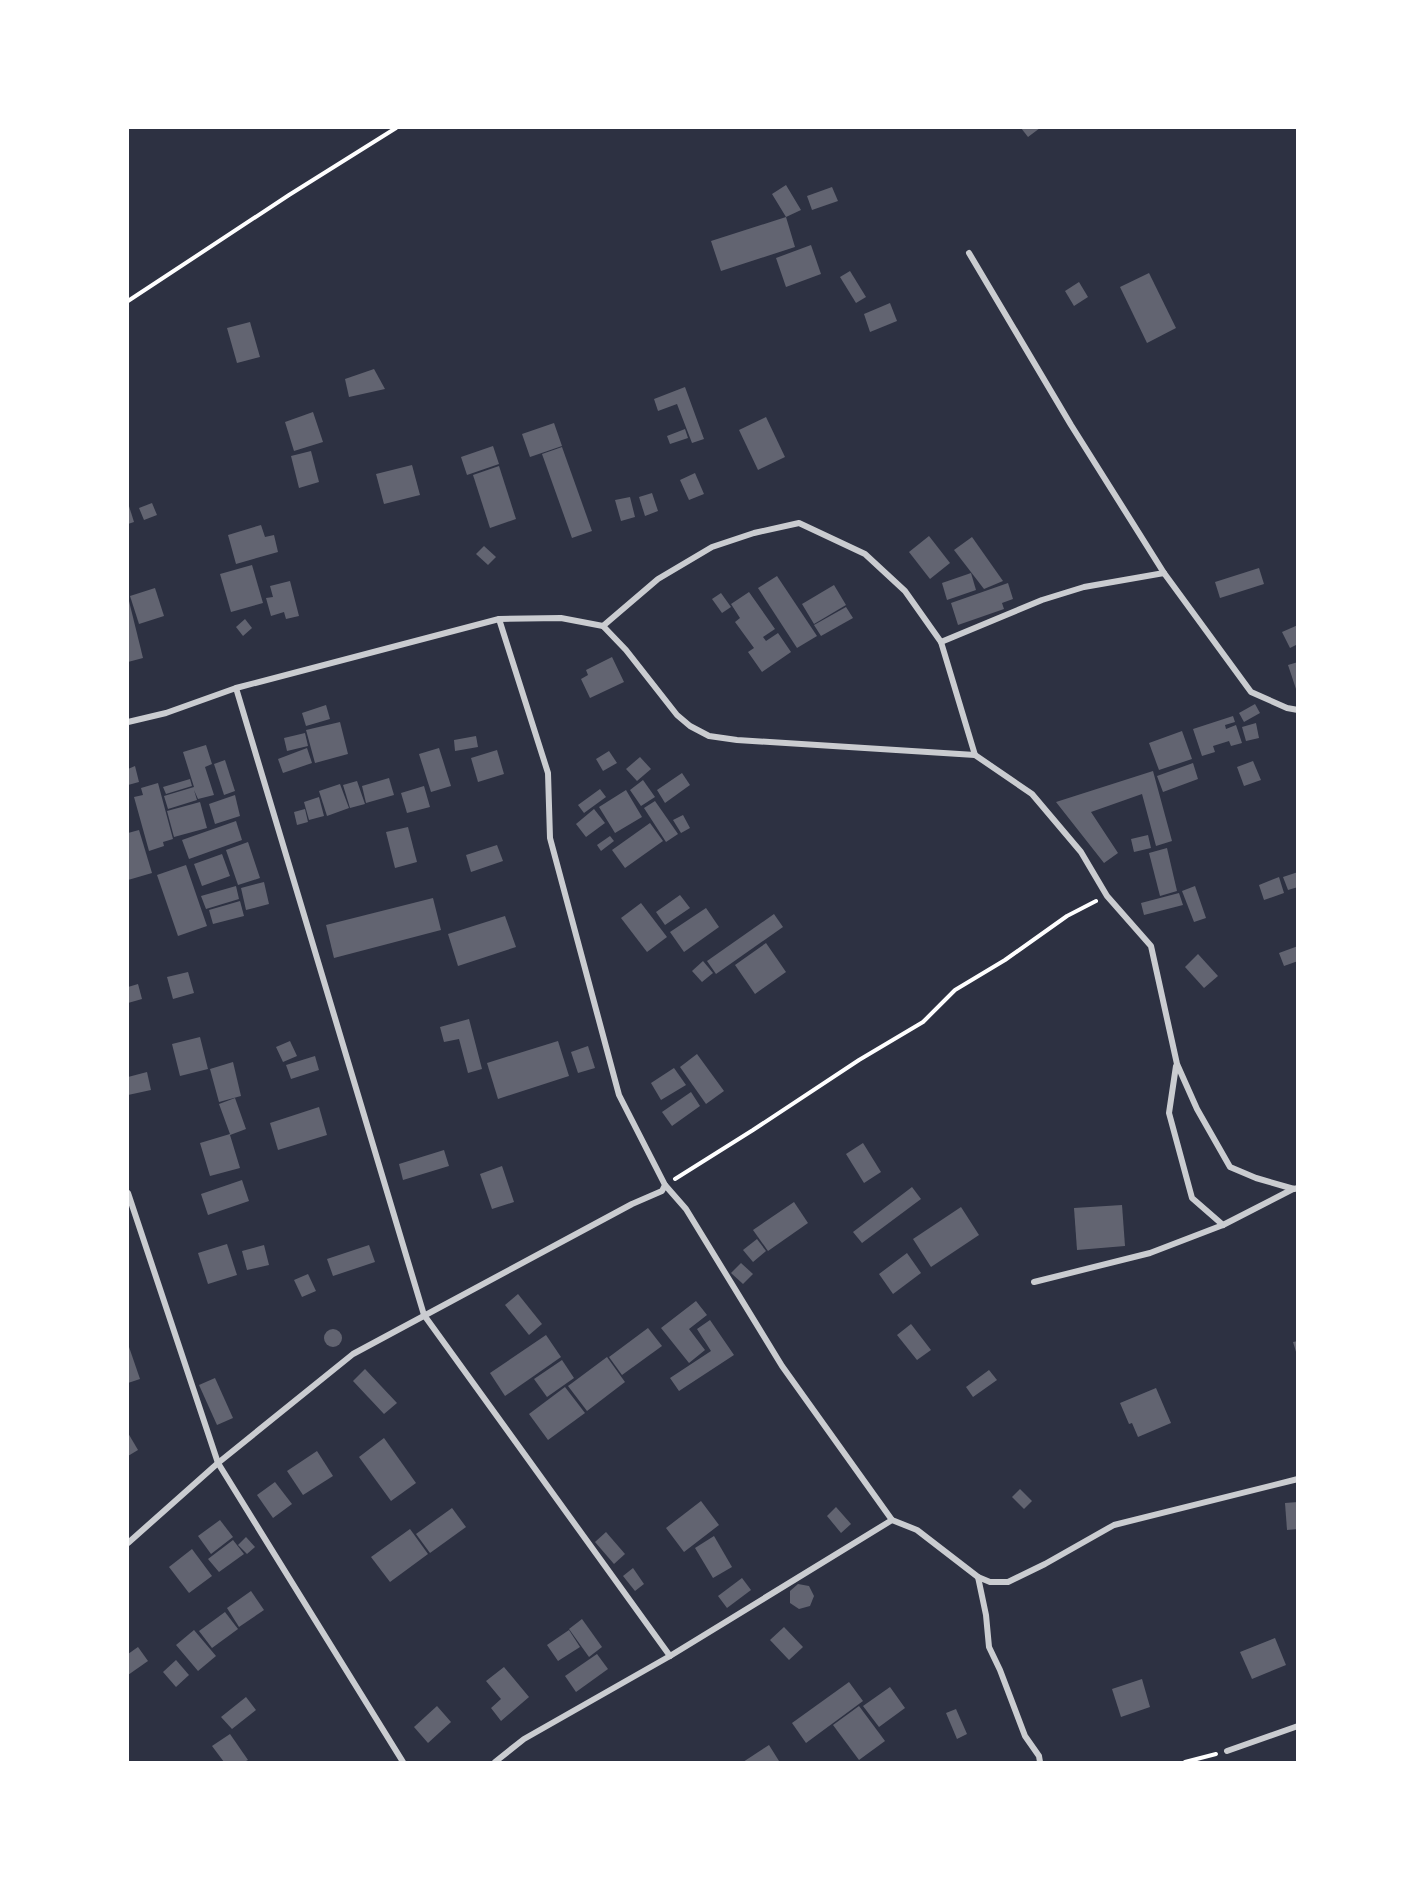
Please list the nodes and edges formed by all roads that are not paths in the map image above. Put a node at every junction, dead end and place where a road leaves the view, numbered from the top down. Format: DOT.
graph roads {
  1 [pos="969,253"];
  2 [pos="1164,573"];
  3 [pos="499,619"];
  4 [pos="603,626"];
  5 [pos="940,642"];
  6 [pos="236,688"];
  7 [pos="1298,710"];
  8 [pos="128,722"];
  9 [pos="975,754"];
  10 [pos="1177,1064"];
  11 [pos="665,1185"];
  12 [pos="1296,1189"];
  13 [pos="128,1193"];
  14 [pos="1223,1225"];
  15 [pos="1034,1282"];
  16 [pos="424,1315"];
  17 [pos="218,1463"];
  18 [pos="1298,1479"];
  19 [pos="892,1520"];
  20 [pos="128,1543"];
  21 [pos="978,1577"];
  22 [pos="670,1656"];
  23 [pos="1298,1726"];
  24 [pos="1227,1751"];
  25 [pos="403,1762"];
  26 [pos="495,1762"];
  27 [pos="1040,1762"];
  1 -- 2 [label="street"];
  2 -- 5 [label="street"];
  2 -- 7 [label="street"];
  3 -- 4 [label="street"];
  3 -- 6 [label="street"];
  3 -- 11 [label="street"];
  4 -- 5 [label="street"];
  4 -- 9 [label="street"];
  5 -- 9 [label="street"];
  6 -- 8 [label="street"];
  6 -- 16 [label="street"];
  9 -- 10 [label="street"];
  10 -- 12 [label="street"];
  10 -- 14 [label="street"];
  11 -- 16 [label="street"];
  11 -- 19 [label="street"];
  12 -- 14 [label="street"];
  13 -- 17 [label="street"];
  14 -- 15 [label="street"];
  16 -- 17 [label="street"];
  16 -- 22 [label="street"];
  17 -- 20 [label="street"];
  17 -- 25 [label="street"];
  18 -- 21 [label="street"];
  19 -- 21 [label="street"];
  19 -- 22 [label="street"];
  21 -- 27 [label="street"];
  22 -- 26 [label="street"];
  23 -- 24 [label="street"];
}
